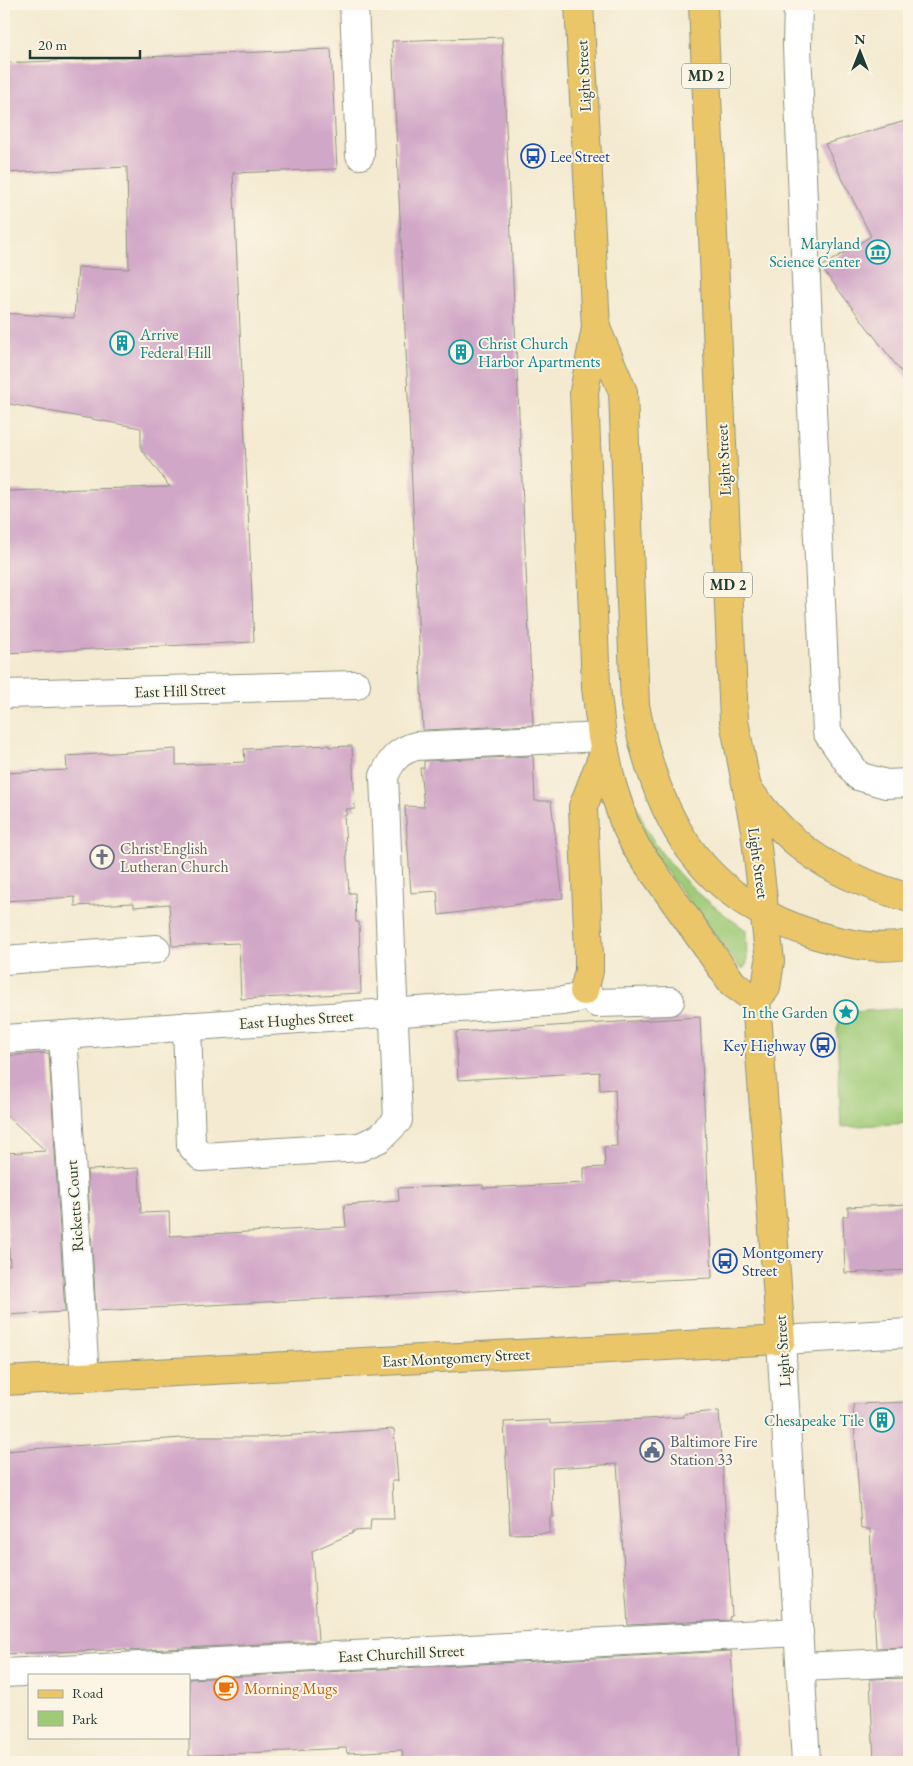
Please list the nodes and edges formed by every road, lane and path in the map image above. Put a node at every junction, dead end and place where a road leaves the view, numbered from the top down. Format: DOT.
graph roads {
  1 [pos="354,4"];
  2 [pos="579,4"];
  3 [pos="703,4"];
  4 [pos="798,4"];
  5 [pos="360,155"];
  6 [pos="596,328"];
  7 [pos="356,685"];
  8 [pos="4,694"];
  9 [pos="604,744"];
  10 [pos="909,783"];
  11 [pos="750,792"];
  12 [pos="909,898"];
  13 [pos="766,914"];
  14 [pos="909,944"];
  15 [pos="156,949"];
  16 [pos="4,960"];
  17 [pos="584,991"];
  18 [pos="756,1000"];
  19 [pos="670,1001"];
  20 [pos="394,1013"];
  21 [pos="187,1026"];
  22 [pos="64,1035"];
  23 [pos="4,1039"];
  24 [pos="909,1334"];
  25 [pos="781,1340"];
  26 [pos="85,1377"];
  27 [pos="4,1381"];
  28 [pos="799,1632"];
  29 [pos="909,1662"];
  30 [pos="801,1667"];
  31 [pos="4,1674"];
  32 [pos="806,1762"];
  1 -- 5 [label="street"];
  2 -- 6 [label="main road, Light Street"];
  3 -- 11 [label="main road, Light Street / MD 2"];
  4 -- 10 [label="street"];
  6 -- 9 [label="main road, Light Street"];
  6 -- 13 [label="main road, Light Street"];
  7 -- 8 [label="street, East Hill Street"];
  9 -- 17 [label="main road"];
  9 -- 18 [label="main road, Light Street"];
  9 -- 20 [label="street"];
  11 -- 12 [label="main road"];
  11 -- 13 [label="main road, Light Street / MD 2"];
  13 -- 14 [label="main road"];
  13 -- 18 [label="main road, Light Street / MD 2"];
  15 -- 16 [label="street"];
  17 -- 19 [label="street"];
  17 -- 20 [label="street, East Hughes Street"];
  18 -- 25 [label="main road, Light Street"];
  20 -- 21 [label="street, East Hughes Street"];
  20 -- 21 [label="street"];
  21 -- 22 [label="street, East Hughes Street"];
  22 -- 23 [label="street, East Hughes Street"];
  22 -- 26 [label="street, Ricketts Court"];
  24 -- 25 [label="street, East Montgomery Street"];
  25 -- 26 [label="main road, East Montgomery Street"];
  25 -- 28 [label="street, Light Street"];
  26 -- 27 [label="main road, East Montgomery Street"];
  28 -- 30 [label="street, Light Street"];
  28 -- 31 [label="street, East Churchill Street"];
  29 -- 30 [label="street"];
  30 -- 32 [label="street, Light Street"];
}
